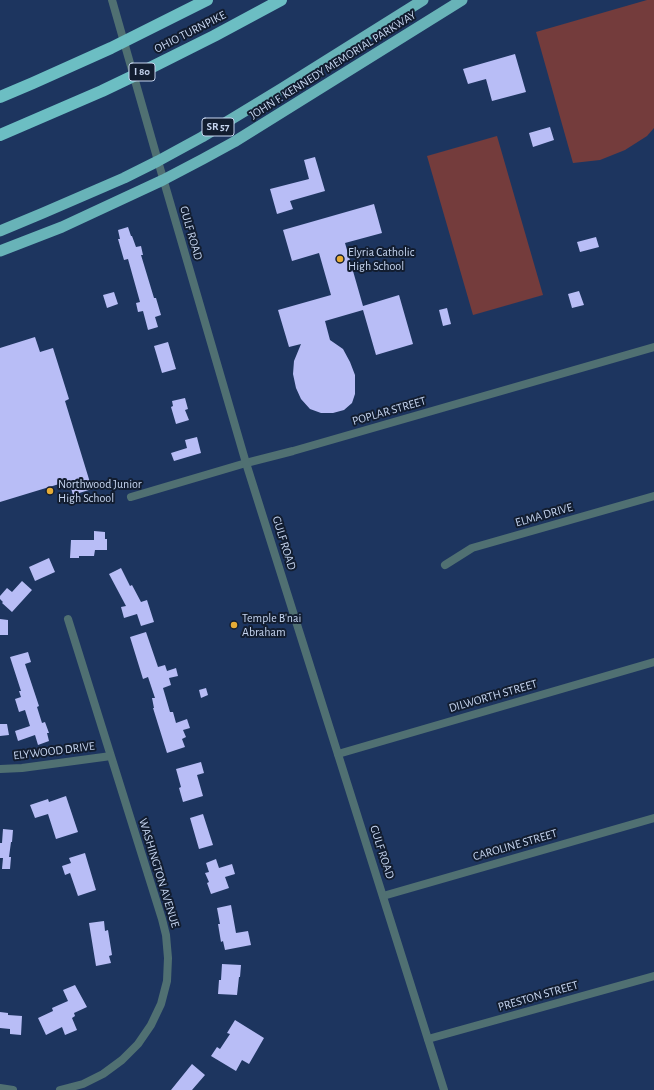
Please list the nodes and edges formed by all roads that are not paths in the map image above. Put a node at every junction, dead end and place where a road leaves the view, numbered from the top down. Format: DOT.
graph roads {
  1 [pos="207,0"];
  2 [pos="281,0"];
  3 [pos="423,0"];
  4 [pos="462,0"];
  5 [pos="113,3"];
  6 [pos="0,97"];
  7 [pos="0,135"];
  8 [pos="158,161"];
  9 [pos="163,180"];
  10 [pos="0,231"];
  11 [pos="0,251"];
  12 [pos="654,347"];
  13 [pos="246,463"];
  14 [pos="654,496"];
  15 [pos="131,497"];
  16 [pos="445,565"];
  17 [pos="68,619"];
  18 [pos="654,662"];
  19 [pos="338,754"];
  20 [pos="111,756"];
  21 [pos="0,769"];
  22 [pos="654,818"];
  23 [pos="383,896"];
  24 [pos="654,976"];
  25 [pos="428,1039"];
  26 [pos="0,1088"];
  27 [pos="13,1090"];
  28 [pos="60,1090"];
  29 [pos="444,1090"];
  1 -- 6 [label="highway, OHIO TURNPIKE"];
  2 -- 7 [label="highway, OHIO TURNPIKE / I 80"];
  3 -- 8 [label="highway, JOHN F. KENNEDY MEMORIAL PARKWAY / SR 57"];
  4 -- 9 [label="highway, JOHN F. KENNEDY MEMORIAL PARKWAY / SR 57"];
  5 -- 8 [label="street, GULF ROAD"];
  8 -- 9 [label="street, GULF ROAD"];
  8 -- 10 [label="highway, JOHN F. KENNEDY MEMORIAL PARKWAY / SR 57"];
  9 -- 11 [label="highway, JOHN F. KENNEDY MEMORIAL PARKWAY / SR 57"];
  9 -- 13 [label="street, GULF ROAD"];
  12 -- 13 [label="street, POPLAR STREET"];
  13 -- 15 [label="street, POPLAR STREET"];
  13 -- 19 [label="street, GULF ROAD"];
  14 -- 16 [label="street, ELMA DRIVE"];
  17 -- 20 [label="street, WASHINGTON AVENUE"];
  18 -- 19 [label="street, DILWORTH STREET"];
  19 -- 23 [label="street, GULF ROAD"];
  20 -- 21 [label="street, ELYWOOD DRIVE"];
  20 -- 28 [label="street, WASHINGTON AVENUE"];
  22 -- 23 [label="street, CAROLINE STREET"];
  23 -- 25 [label="street, GULF ROAD"];
  24 -- 25 [label="street, PRESTON STREET"];
  25 -- 29 [label="street, GULF ROAD"];
  26 -- 27 [label="street"];
}
